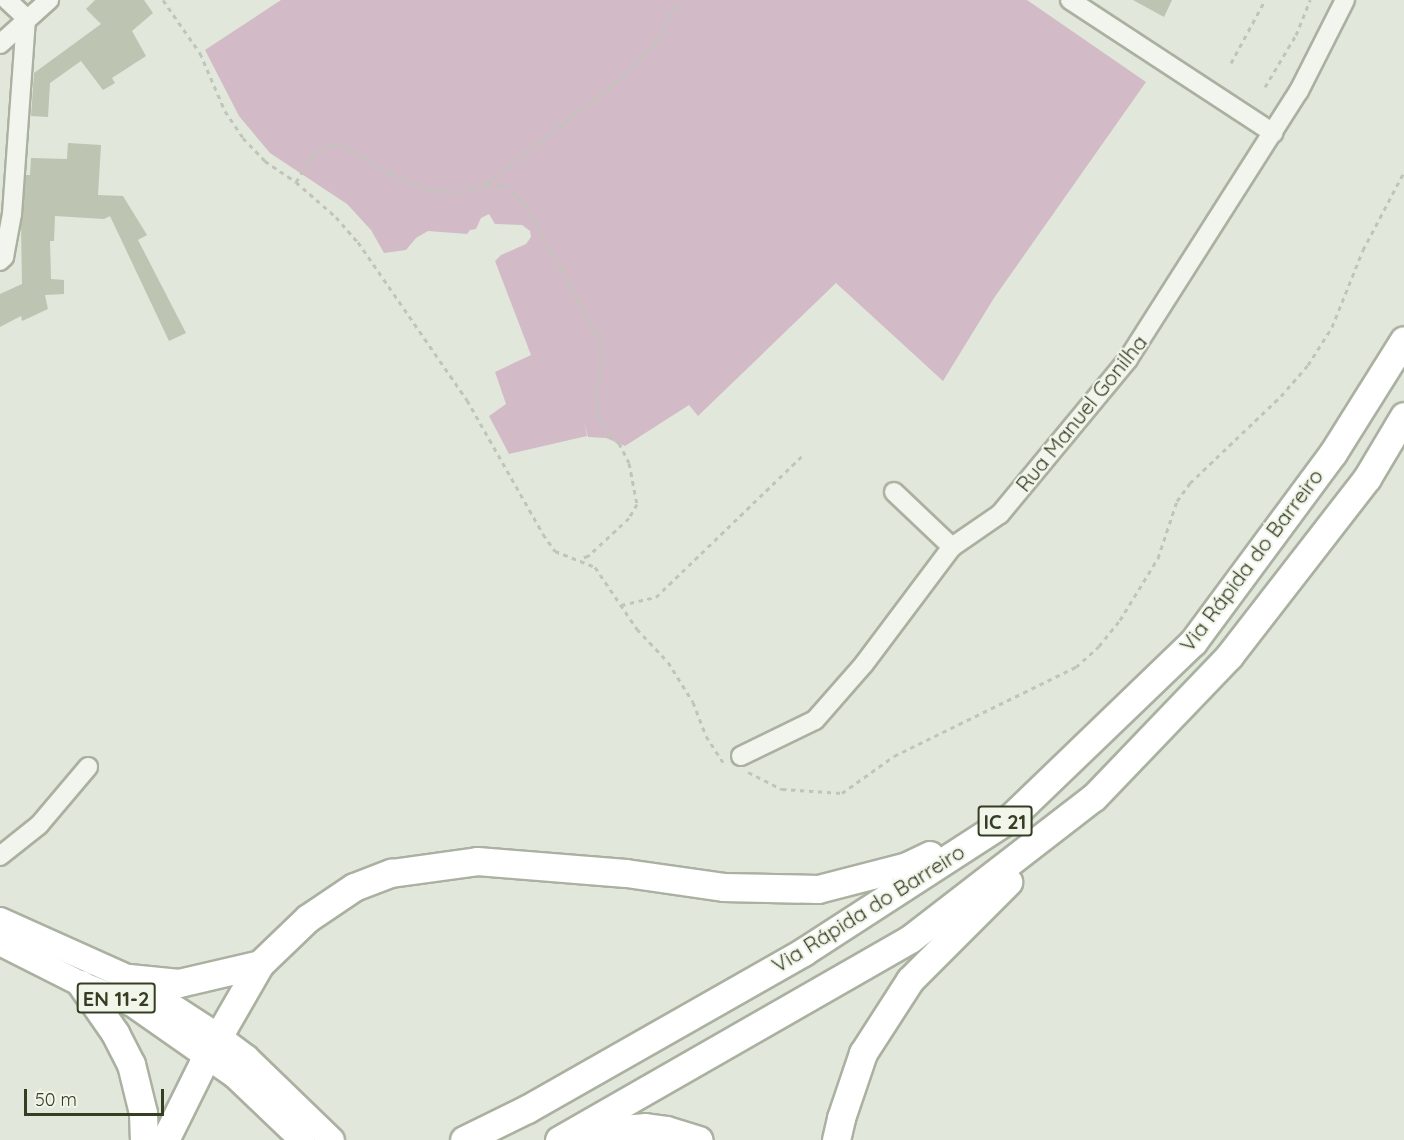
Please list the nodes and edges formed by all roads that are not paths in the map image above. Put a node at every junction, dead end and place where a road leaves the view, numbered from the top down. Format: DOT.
graph roads {
  1 [pos="7,0"];
  2 [pos="49,0"];
  3 [pos="1071,0"];
  4 [pos="1345,0"];
  5 [pos="1096,7"];
  6 [pos="26,18"];
  7 [pos="0,44"];
  8 [pos="1273,133"];
  9 [pos="0,261"];
  10 [pos="1404,340"];
  11 [pos="1404,416"];
  12 [pos="894,492"];
  13 [pos="952,547"];
  14 [pos="744,764"];
  15 [pos="88,767"];
  16 [pos="1094,797"];
  17 [pos="1010,818"];
  18 [pos="0,856"];
  19 [pos="0,921"];
  20 [pos="9,947"];
  21 [pos="260,964"];
  22 [pos="129,978"];
  23 [pos="81,984"];
  24 [pos="161,999"];
  25 [pos="213,1046"];
  26 [pos="330,1138"];
  27 [pos="144,1140"];
  28 [pos="165,1140"];
  29 [pos="302,1140"];
  30 [pos="464,1140"];
  31 [pos="559,1140"];
  32 [pos="579,1140"];
  33 [pos="698,1140"];
  34 [pos="837,1140"];
  1 -- 6 [label="street"];
  2 -- 6 [label="street"];
  3 -- 5 [label="street"];
  4 -- 8 [label="street, Rua Manuel Gonilha"];
  5 -- 8 [label="street"];
  6 -- 7 [label="street"];
  6 -- 9 [label="street"];
  8 -- 13 [label="street, Rua Manuel Gonilha"];
  10 -- 17 [label="highway, Via Rápida do Barreiro / IC 21"];
  11 -- 16 [label="highway, Via Rápida do Barreiro / IC 21"];
  12 -- 13 [label="street"];
  13 -- 14 [label="street, Rua Manuel Gonilha"];
  15 -- 18 [label="street"];
  16 -- 31 [label="highway, Via Rápida do Barreiro / IC 21"];
  16 -- 34 [label="highway"];
  17 -- 21 [label="highway"];
  17 -- 30 [label="highway, Via Rápida do Barreiro / IC 21"];
  19 -- 22 [label="main road, EN 11-2"];
  20 -- 23 [label="main road, EN 11-2"];
  20 -- 24 [label="street"];
  21 -- 22 [label="highway"];
  21 -- 25 [label="highway"];
  22 -- 24 [label="main road, EN 11-2"];
  23 -- 25 [label="main road, EN 11-2"];
  23 -- 27 [label="highway"];
  24 -- 25 [label="main road, EN 11-2"];
  25 -- 26 [label="main road, EN 11-2"];
  25 -- 28 [label="highway"];
  25 -- 29 [label="main road, EN 11-2"];
  32 -- 33 [label="highway"];
}
